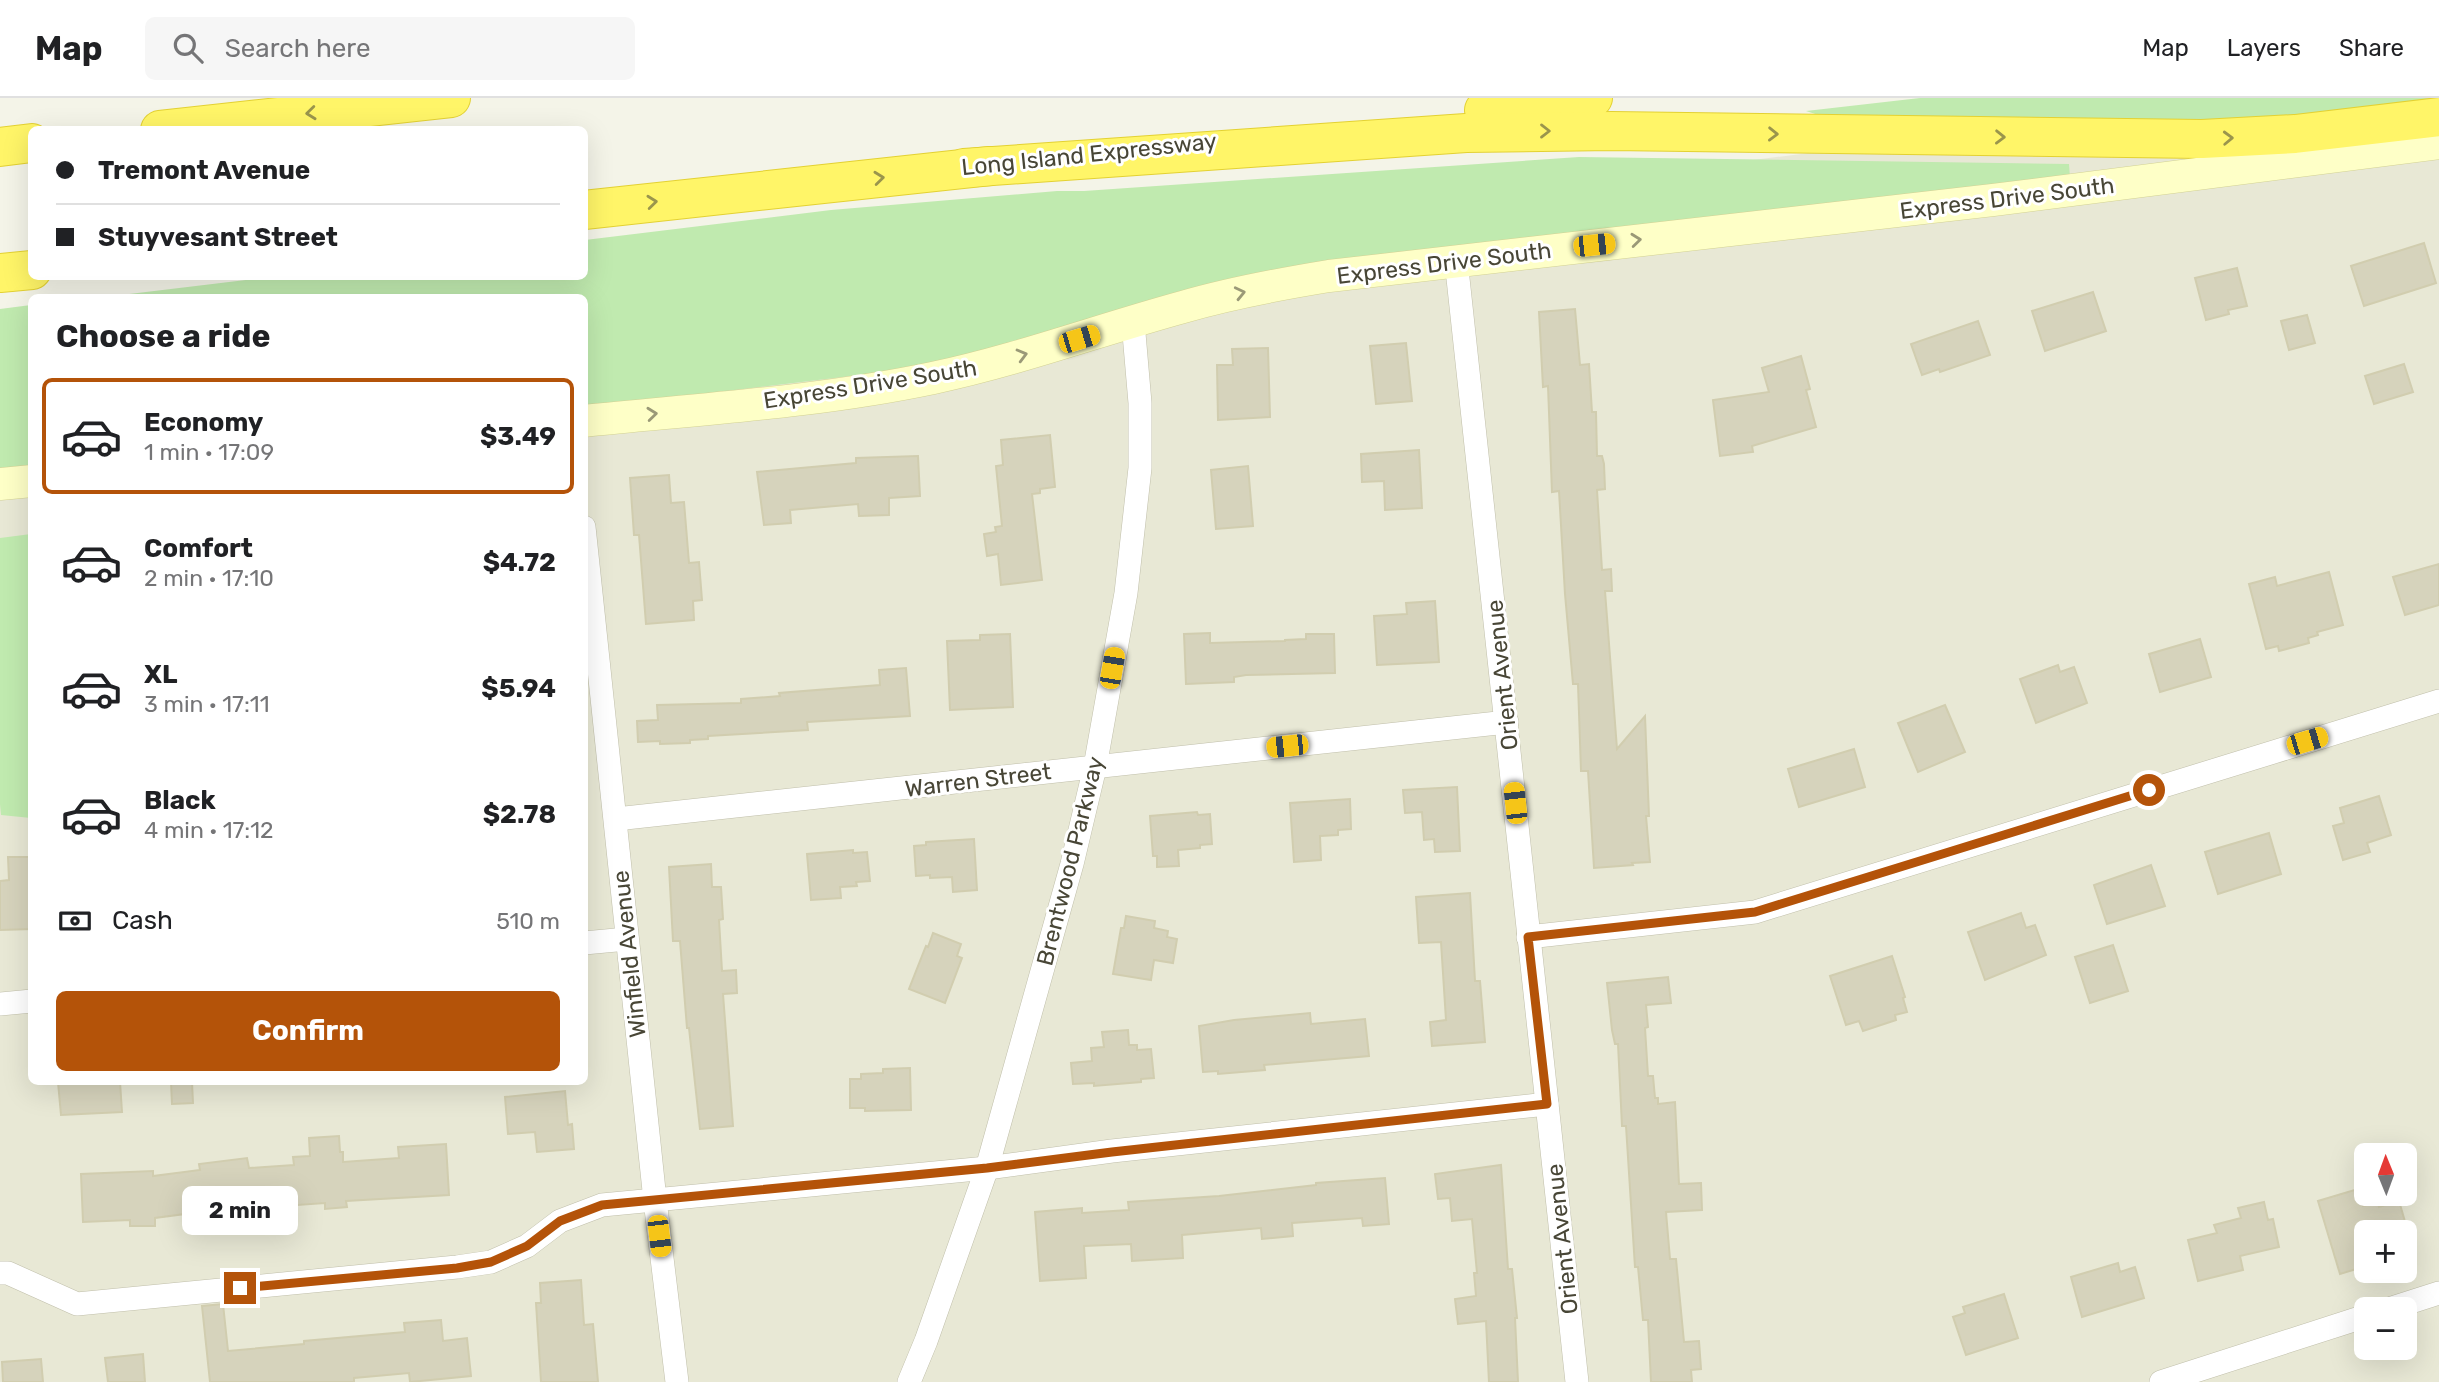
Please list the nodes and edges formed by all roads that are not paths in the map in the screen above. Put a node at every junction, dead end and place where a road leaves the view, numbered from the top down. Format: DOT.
graph roads {
  1 [pos="452,98"];
  2 [pos="1593,98"];
  3 [pos="2439,117"];
  4 [pos="196,126"];
  5 [pos="2439,143"];
  6 [pos="28,144"];
  7 [pos="0,147"];
  8 [pos="964,168"];
  9 [pos="588,210"];
  10 [pos="1457,260"];
  11 [pos="28,270"];
  12 [pos="0,273"];
  13 [pos="1133,322"];
  14 [pos="588,421"];
  15 [pos="28,481"];
  16 [pos="0,484"];
  17 [pos="588,564"];
  18 [pos="2439,701"];
  19 [pos="1507,722"];
  20 [pos="1095,767"];
  21 [pos="616,819"];
  22 [pos="1528,937"];
  23 [pos="627,939"];
  24 [pos="588,943"];
  25 [pos="28,1001"];
  26 [pos="0,1004"];
  27 [pos="1547,1104"];
  28 [pos="987,1168"];
  29 [pos="655,1200"];
  30 [pos="0,1273"];
  31 [pos="2439,1293"];
  32 [pos="2417,1300"];
  33 [pos="2354,1320"];
  34 [pos="677,1382"];
  35 [pos="909,1382"];
  36 [pos="1577,1382"];
  37 [pos="2161,1382"];
  1 -- 4 [label="highway, one-way"];
  2 -- 8 [label="highway, Long Island Expressway"];
  8 -- 3 [label="highway, one-way"];
  10 -- 5 [label="main road, Express Drive South, one-way"];
  6 -- 7 [label="highway"];
  9 -- 8 [label="highway, Long Island Expressway, one-way"];
  13 -- 10 [label="main road, Express Drive South, one-way"];
  10 -- 19 [label="street, Orient Avenue"];
  11 -- 12 [label="highway"];
  14 -- 13 [label="main road, Express Drive South, one-way"];
  13 -- 20 [label="street, Brentwood Parkway"];
  15 -- 16 [label="main road"];
  17 -- 21 [label="street, Winfield Avenue"];
  18 -- 22 [label="street"];
  19 -- 20 [label="street, Warren Street"];
  19 -- 22 [label="street, Orient Avenue"];
  20 -- 21 [label="street, Warren Street"];
  20 -- 28 [label="street, Brentwood Parkway"];
  21 -- 23 [label="street, Winfield Avenue"];
  22 -- 27 [label="street, Orient Avenue"];
  23 -- 24 [label="street"];
  23 -- 29 [label="street, Winfield Avenue"];
  25 -- 26 [label="street"];
  27 -- 28 [label="street"];
  27 -- 36 [label="street, Orient Avenue"];
  28 -- 29 [label="street"];
  28 -- 35 [label="street, Brentwood Parkway"];
  29 -- 30 [label="street"];
  29 -- 34 [label="street, Winfield Avenue"];
  31 -- 32 [label="street"];
  33 -- 37 [label="street"];
}
